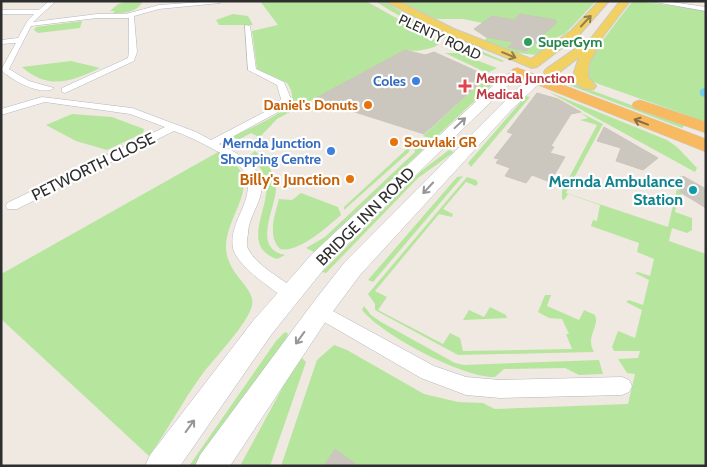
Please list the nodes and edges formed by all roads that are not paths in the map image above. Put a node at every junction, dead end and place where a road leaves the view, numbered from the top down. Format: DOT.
graph roads {
  1 [pos="53,1"];
  2 [pos="604,1"];
  3 [pos="625,1"];
  4 [pos="652,1"];
  5 [pos="669,1"];
  6 [pos="218,4"];
  7 [pos="384,4"];
  8 [pos="704,8"];
  9 [pos="1,12"];
  10 [pos="39,12"];
  11 [pos="129,17"];
  12 [pos="398,18"];
  13 [pos="30,24"];
  14 [pos="249,28"];
  15 [pos="22,40"];
  16 [pos="442,40"];
  17 [pos="596,40"];
  18 [pos="1,42"];
  19 [pos="535,72"];
  20 [pos="589,86"];
  21 [pos="58,90"];
  22 [pos="38,95"];
  23 [pos="71,103"];
  24 [pos="1,112"];
  25 [pos="174,127"];
  26 [pos="706,129"];
  27 [pos="687,139"];
  28 [pos="213,143"];
  29 [pos="706,146"];
  30 [pos="12,206"];
  31 [pos="290,294"];
  32 [pos="320,311"];
  33 [pos="622,386"];
  34 [pos="161,466"];
  35 [pos="211,466"];
  1 -- 10 [label="street"];
  19 -- 2 [label="main road, BRIDGE INN ROAD, one-way"];
  3 -- 17 [label="main road, BRIDGE INN ROAD"];
  4 -- 8 [label="street"];
  5 -- 8 [label="street"];
  6 -- 11 [label="street"];
  7 -- 12 [label="main road, PLENTY ROAD"];
  7 -- 19 [label="main road, PLENTY ROAD, one-way"];
  9 -- 10 [label="street"];
  10 -- 13 [label="street"];
  11 -- 13 [label="street"];
  11 -- 21 [label="street"];
  13 -- 15 [label="street"];
  14 -- 28 [label="street"];
  15 -- 18 [label="street"];
  15 -- 22 [label="street"];
  16 -- 19 [label="main road, PLENTY ROAD"];
  17 -- 19 [label="main road, BRIDGE INN ROAD"];
  17 -- 20 [label="main road"];
  19 -- 20 [label="highway, PLENTY ROAD"];
  27 -- 19 [label="highway, PLENTY ROAD, one-way"];
  31 -- 19 [label="main road, BRIDGE INN ROAD, one-way"];
  19 -- 32 [label="main road, BRIDGE INN ROAD, one-way"];
  20 -- 26 [label="highway, PLENTY ROAD"];
  21 -- 22 [label="street"];
  21 -- 22 [label="street"];
  21 -- 23 [label="street"];
  22 -- 23 [label="street"];
  22 -- 24 [label="street"];
  23 -- 25 [label="street"];
  25 -- 28 [label="street"];
  25 -- 30 [label="street, PETWORTH CLOSE"];
  26 -- 27 [label="highway"];
  27 -- 29 [label="highway, PLENTY ROAD"];
  28 -- 31 [label="street"];
  31 -- 32 [label="main road"];
  34 -- 31 [label="main road, BRIDGE INN ROAD, one-way"];
  32 -- 33 [label="street"];
  32 -- 35 [label="main road, BRIDGE INN ROAD, one-way"];
}
